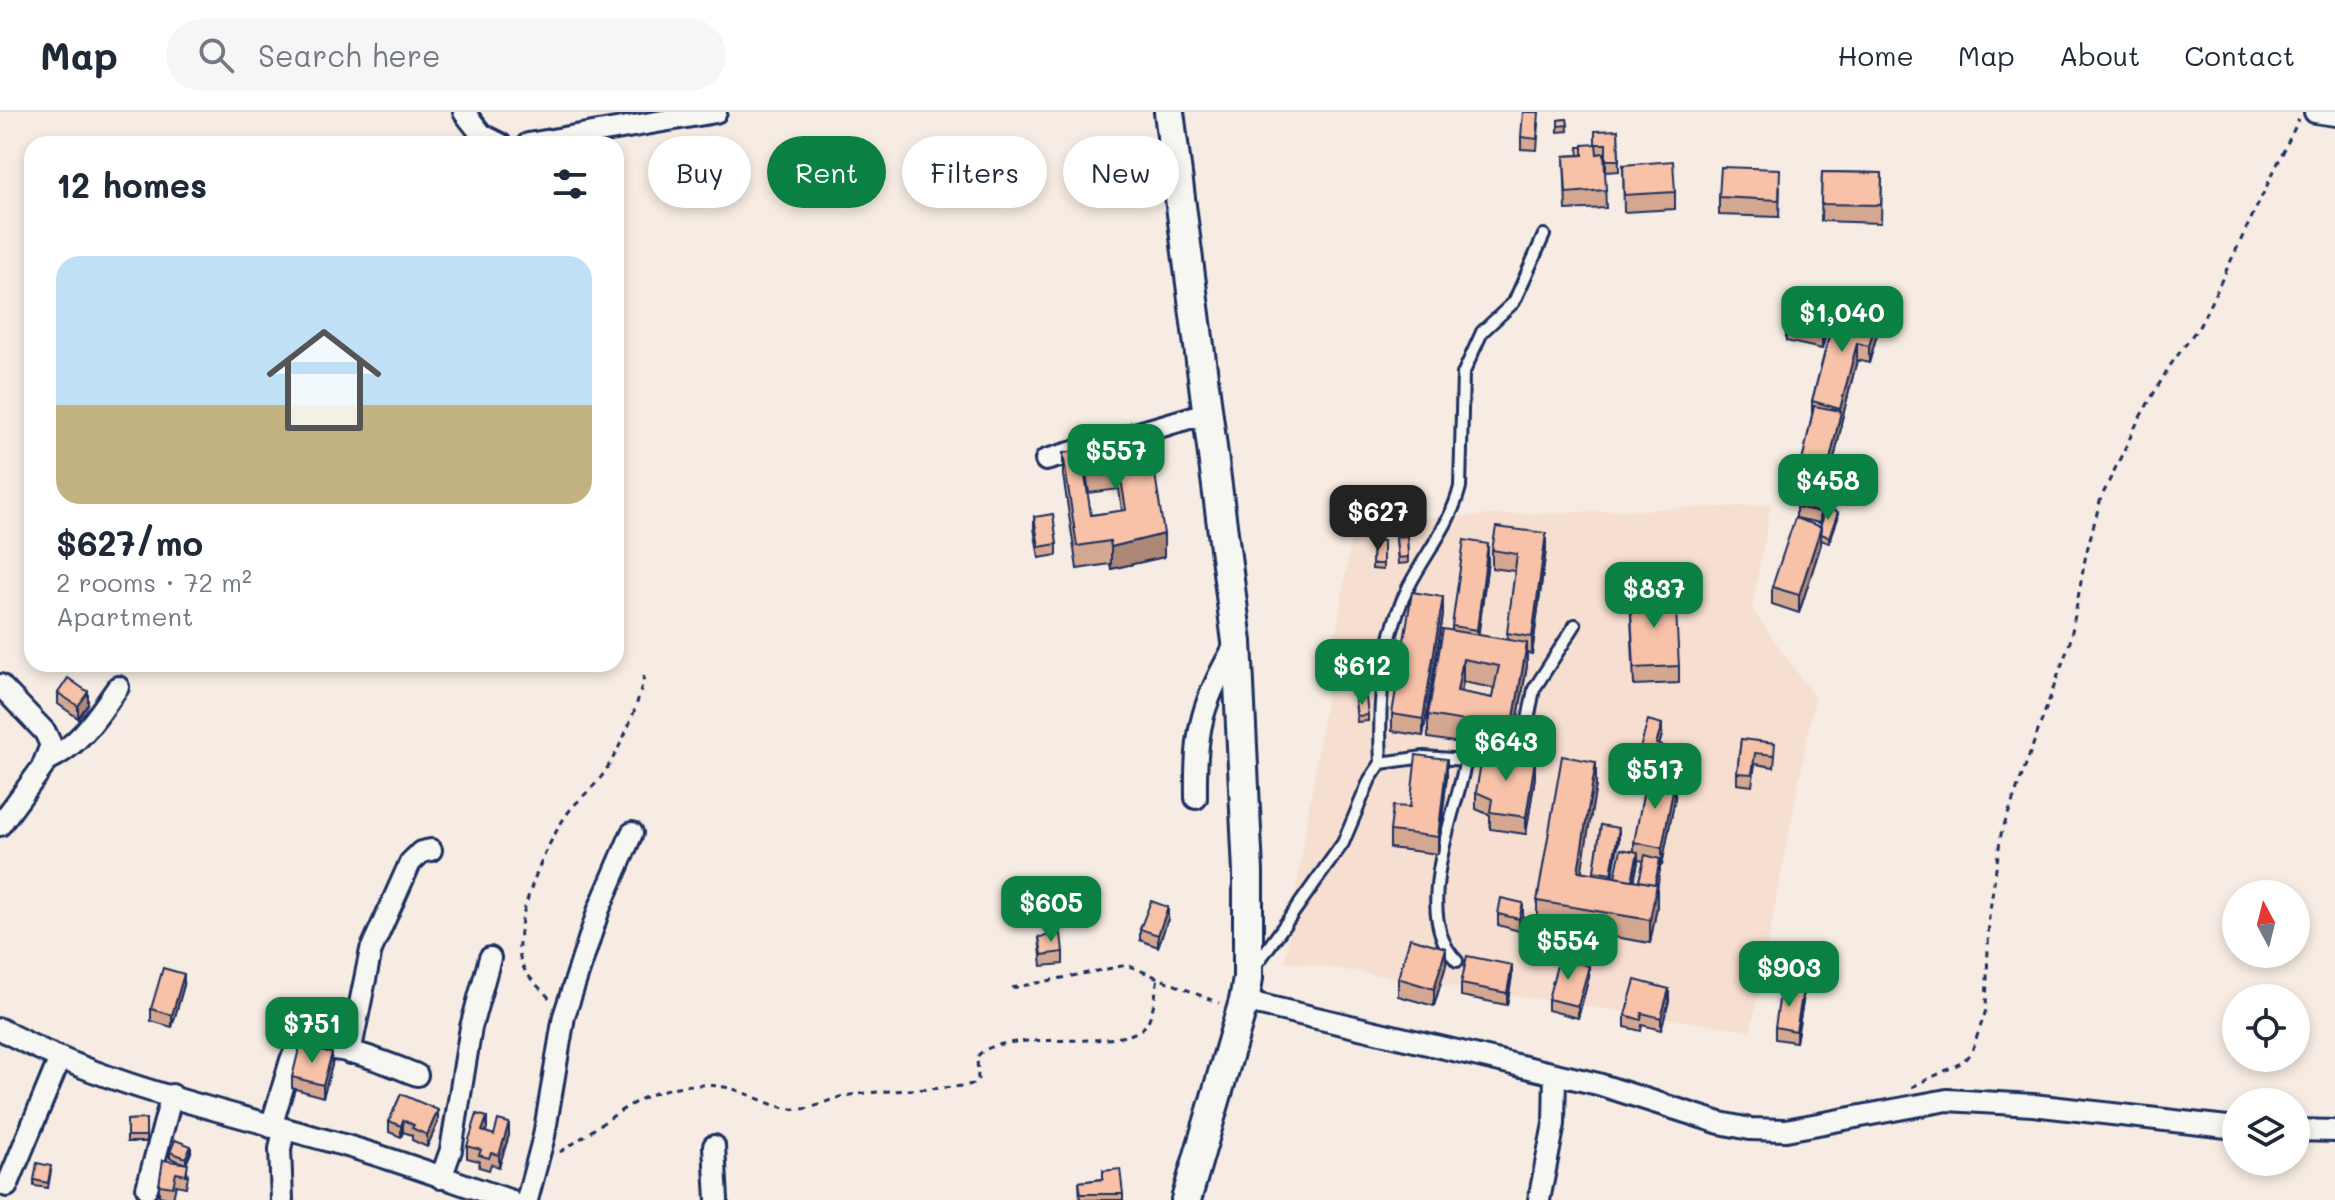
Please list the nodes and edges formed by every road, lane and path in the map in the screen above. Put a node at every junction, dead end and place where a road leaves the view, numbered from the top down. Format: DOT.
graph roads {
  1 [pos="464,112"];
  2 [pos="716,112"];
  3 [pos="1169,112"];
  4 [pos="2302,112"];
  5 [pos="2315,112"];
  6 [pos="2335,115"];
  7 [pos="484,136"];
  8 [pos="575,136"];
  9 [pos="1544,235"];
  10 [pos="1210,412"];
  11 [pos="1046,460"];
  12 [pos="1575,625"];
  13 [pos="1237,642"];
  14 [pos="644,676"];
  15 [pos="0,685"];
  16 [pos="118,687"];
  17 [pos="1466,759"];
  18 [pos="47,760"];
  19 [pos="1381,763"];
  20 [pos="1196,798"];
  21 [pos="0,825"];
  22 [pos="632,833"];
  23 [pos="431,850"];
  24 [pos="490,958"];
  25 [pos="1457,961"];
  26 [pos="1158,976"];
  27 [pos="1012,988"];
  28 [pos="1245,997"];
  29 [pos="564,1016"];
  30 [pos="0,1029"];
  31 [pos="350,1053"];
  32 [pos="60,1058"];
  33 [pos="1555,1074"];
  34 [pos="417,1075"];
  35 [pos="172,1095"];
  36 [pos="1893,1111"];
  37 [pos="2222,1126"];
  38 [pos="278,1128"];
  39 [pos="2310,1130"];
  40 [pos="2335,1131"];
  41 [pos="714,1146"];
  42 [pos="536,1163"];
  43 [pos="441,1178"];
  44 [pos="7,1186"];
  45 [pos="147,1188"];
  46 [pos="1183,1197"];
  47 [pos="282,1200"];
  48 [pos="509,1200"];
  49 [pos="527,1200"];
  50 [pos="717,1200"];
  51 [pos="1539,1200"];
  1 -- 7 [label="street"];
  2 -- 8 [label="street"];
  3 -- 10 [label="street"];
  4 -- 36 [label="path"];
  5 -- 6 [label="street"];
  9 -- 19 [label="lane"];
  10 -- 11 [label="street"];
  10 -- 13 [label="street"];
  12 -- 17 [label="lane"];
  13 -- 20 [label="street"];
  13 -- 28 [label="street"];
  14 -- 29 [label="path"];
  15 -- 18 [label="street"];
  16 -- 18 [label="street"];
  17 -- 19 [label="lane"];
  17 -- 25 [label="lane"];
  18 -- 21 [label="street"];
  19 -- 28 [label="lane"];
  22 -- 29 [label="street"];
  23 -- 31 [label="street"];
  24 -- 43 [label="street"];
  26 -- 27 [label="path"];
  26 -- 28 [label="path"];
  26 -- 42 [label="path"];
  28 -- 33 [label="street"];
  28 -- 46 [label="street"];
  29 -- 42 [label="street"];
  30 -- 32 [label="street"];
  31 -- 34 [label="street"];
  31 -- 38 [label="street"];
  32 -- 35 [label="street"];
  32 -- 44 [label="street"];
  33 -- 36 [label="street"];
  33 -- 51 [label="street"];
  35 -- 38 [label="street"];
  35 -- 45 [label="street"];
  36 -- 37 [label="street"];
  38 -- 43 [label="street"];
  38 -- 47 [label="street"];
  39 -- 40 [label="street"];
  41 -- 50 [label="street"];
  42 -- 49 [label="street"];
  43 -- 48 [label="street"];
}
